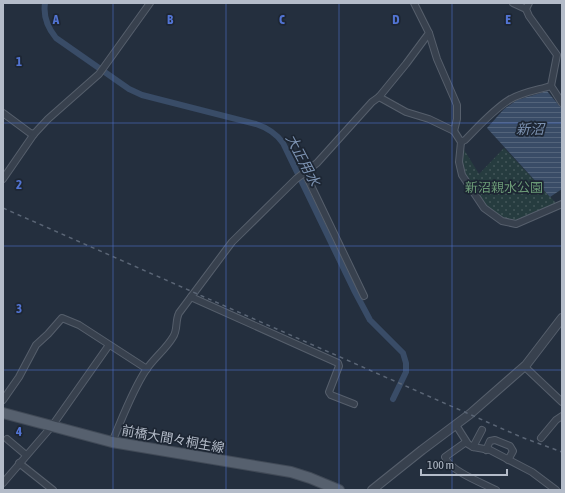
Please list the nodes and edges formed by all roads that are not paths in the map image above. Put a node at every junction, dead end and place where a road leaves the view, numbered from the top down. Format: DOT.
graph roads {
  1 [pos="150,3"];
  2 [pos="414,3"];
  3 [pos="513,3"];
  4 [pos="528,6"];
  5 [pos="429,33"];
  6 [pos="551,86"];
  7 [pos="379,97"];
  8 [pos="562,103"];
  9 [pos="3,113"];
  10 [pos="454,131"];
  11 [pos="34,134"];
  12 [pos="461,142"];
  13 [pos="304,174"];
  14 [pos="3,179"];
  15 [pos="562,204"];
  16 [pos="364,296"];
  17 [pos="191,297"];
  18 [pos="562,318"];
  19 [pos="109,345"];
  20 [pos="525,366"];
  21 [pos="147,369"];
  22 [pos="3,400"];
  23 [pos="562,402"];
  24 [pos="354,404"];
  25 [pos="3,414"];
  26 [pos="562,416"];
  27 [pos="456,424"];
  28 [pos="52,426"];
  29 [pos="482,430"];
  30 [pos="541,438"];
  31 [pos="7,439"];
  32 [pos="112,442"];
  33 [pos="466,442"];
  34 [pos="473,447"];
  35 [pos="486,450"];
  36 [pos="26,455"];
  37 [pos="508,460"];
  38 [pos="19,463"];
  39 [pos="3,483"];
  40 [pos="53,490"];
  41 [pos="339,490"];
  42 [pos="372,490"];
  43 [pos="496,490"];
  44 [pos="556,490"];
  1 -- 11 [label="street"];
  2 -- 5 [label="street"];
  3 -- 4 [label="street"];
  4 -- 6 [label="street"];
  5 -- 7 [label="street"];
  5 -- 10 [label="street"];
  6 -- 8 [label="street"];
  6 -- 12 [label="street"];
  7 -- 10 [label="street"];
  7 -- 13 [label="street"];
  9 -- 11 [label="street"];
  10 -- 12 [label="street"];
  11 -- 14 [label="street"];
  12 -- 15 [label="street"];
  13 -- 16 [label="street"];
  13 -- 17 [label="street"];
  17 -- 21 [label="street"];
  17 -- 24 [label="street"];
  18 -- 20 [label="street"];
  19 -- 21 [label="street"];
  19 -- 22 [label="street"];
  19 -- 28 [label="street"];
  20 -- 23 [label="street"];
  20 -- 27 [label="street"];
  21 -- 32 [label="street"];
  25 -- 28 [label="main road, 前橋大間々桐生線"];
  26 -- 30 [label="street"];
  27 -- 33 [label="street"];
  27 -- 42 [label="street"];
  28 -- 32 [label="main road, 前橋大間々桐生線"];
  28 -- 36 [label="street"];
  29 -- 34 [label="street"];
  31 -- 36 [label="street"];
  32 -- 41 [label="main road, 前橋大間々桐生線"];
  33 -- 34 [label="street"];
  33 -- 43 [label="street"];
  34 -- 35 [label="street"];
  35 -- 37 [label="street"];
  35 -- 37 [label="street"];
  36 -- 38 [label="street"];
  37 -- 44 [label="street"];
  38 -- 39 [label="street"];
  38 -- 40 [label="street"];
}
